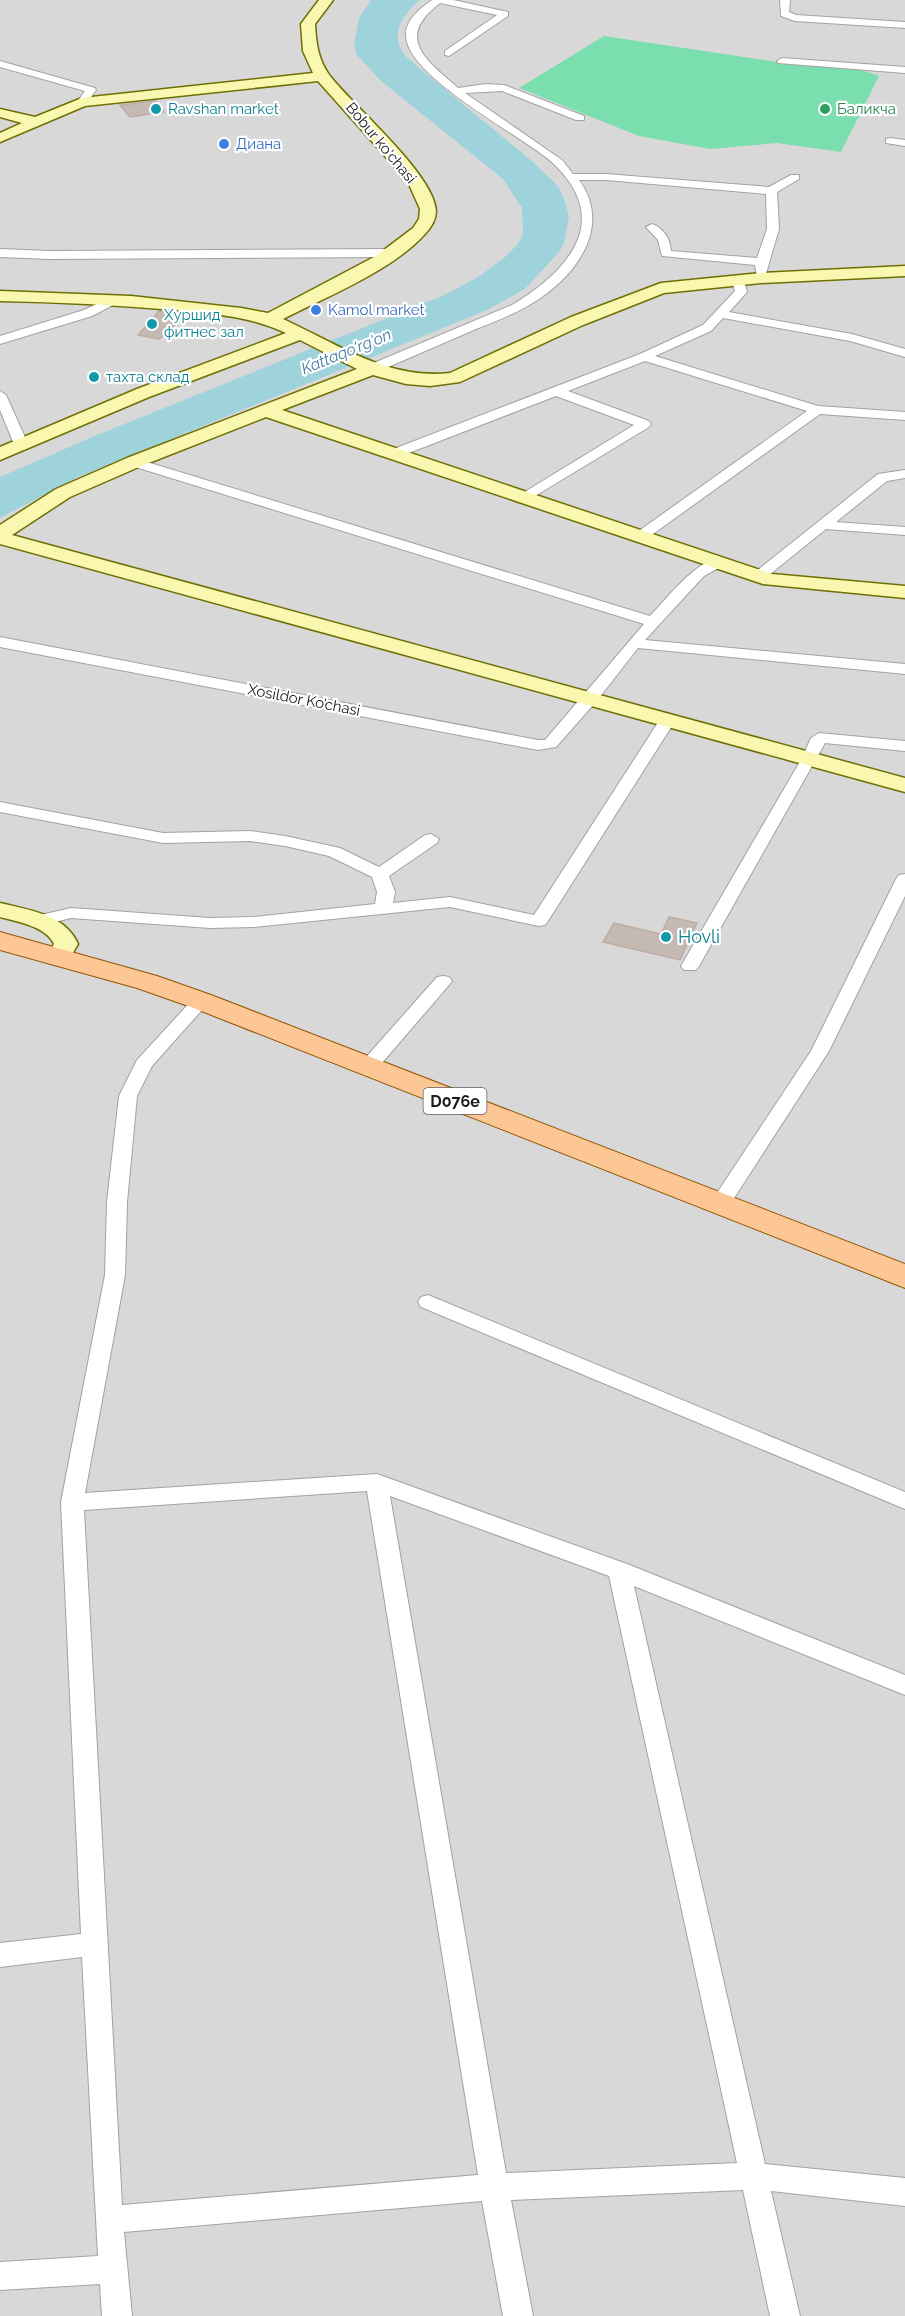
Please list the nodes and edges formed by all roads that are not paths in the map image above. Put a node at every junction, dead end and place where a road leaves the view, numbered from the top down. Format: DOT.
graph roads {
  1 [pos="326,0"];
  2 [pos="438,0"];
  3 [pos="785,0"];
  4 [pos="905,25"];
  5 [pos="449,53"];
  6 [pos="782,61"];
  7 [pos="0,64"];
  8 [pos="905,70"];
  9 [pos="322,76"];
  10 [pos="457,91"];
  11 [pos="82,102"];
  12 [pos="0,113"];
  13 [pos="580,118"];
  14 [pos="35,122"];
  15 [pos="0,138"];
  16 [pos="890,141"];
  17 [pos="905,143"];
  18 [pos="572,177"];
  19 [pos="795,177"];
  20 [pos="771,190"];
  21 [pos="652,227"];
  22 [pos="0,253"];
  23 [pos="392,253"];
  24 [pos="760,270"];
  25 [pos="905,271"];
  26 [pos="738,281"];
  27 [pos="0,296"];
  28 [pos="111,301"];
  29 [pos="720,314"];
  30 [pos="269,319"];
  31 [pos="306,337"];
  32 [pos="0,340"];
  33 [pos="905,353"];
  34 [pos="644,357"];
  35 [pos="370,366"];
  36 [pos="556,391"];
  37 [pos="0,395"];
  38 [pos="264,410"];
  39 [pos="817,410"];
  40 [pos="905,416"];
  41 [pos="21,444"];
  42 [pos="396,453"];
  43 [pos="0,454"];
  44 [pos="134,462"];
  45 [pos="905,474"];
  46 [pos="525,496"];
  47 [pos="824,525"];
  48 [pos="905,531"];
  49 [pos="0,536"];
  50 [pos="641,536"];
  51 [pos="719,562"];
  52 [pos="759,576"];
  53 [pos="905,592"];
  54 [pos="653,622"];
  55 [pos="0,642"];
  56 [pos="634,643"];
  57 [pos="905,669"];
  58 [pos="589,700"];
  59 [pos="667,721"];
  60 [pos="905,746"];
  61 [pos="810,759"];
  62 [pos="905,785"];
  63 [pos="0,807"];
  64 [pos="431,839"];
  65 [pos="380,874"];
  66 [pos="905,879"];
  67 [pos="382,908"];
  68 [pos="0,910"];
  69 [pos="38,921"];
  70 [pos="0,941"];
  71 [pos="59,956"];
  72 [pos="690,966"];
  73 [pos="443,981"];
  74 [pos="201,1001"];
  75 [pos="369,1067"];
  76 [pos="720,1204"];
  77 [pos="905,1277"];
  78 [pos="428,1302"];
  79 [pos="377,1482"];
  80 [pos="905,1501"];
  81 [pos="72,1502"];
  82 [pos="618,1570"];
  83 [pos="905,1685"];
  84 [pos="94,1944"];
  85 [pos="0,1955"];
  86 [pos="753,2175"];
  87 [pos="494,2187"];
  88 [pos="905,2192"];
  89 [pos="109,2220"];
  90 [pos="113,2270"];
  91 [pos="0,2276"];
  92 [pos="117,2316"];
  93 [pos="518,2316"];
  94 [pos="785,2316"];
  1 -- 9 [label="street, Bobur ko'chasi"];
  2 -- 5 [label="street"];
  2 -- 10 [label="street"];
  3 -- 4 [label="street"];
  6 -- 8 [label="street"];
  7 -- 11 [label="street"];
  9 -- 11 [label="street"];
  9 -- 23 [label="street, Bobur ko'chasi"];
  10 -- 13 [label="street"];
  10 -- 18 [label="street"];
  11 -- 14 [label="street"];
  12 -- 14 [label="street"];
  14 -- 15 [label="street"];
  16 -- 17 [label="street"];
  18 -- 20 [label="street"];
  18 -- 35 [label="street"];
  19 -- 20 [label="street"];
  20 -- 24 [label="street"];
  21 -- 24 [label="street"];
  22 -- 23 [label="street"];
  23 -- 30 [label="street, Bobur ko'chasi"];
  24 -- 25 [label="street"];
  24 -- 26 [label="street"];
  26 -- 29 [label="street"];
  26 -- 35 [label="street"];
  27 -- 28 [label="street"];
  28 -- 30 [label="street"];
  28 -- 32 [label="street"];
  29 -- 33 [label="street"];
  29 -- 34 [label="street"];
  30 -- 31 [label="street"];
  31 -- 35 [label="street"];
  31 -- 41 [label="street"];
  34 -- 36 [label="street"];
  34 -- 39 [label="street"];
  35 -- 38 [label="street"];
  36 -- 42 [label="street"];
  36 -- 46 [label="street"];
  37 -- 41 [label="street"];
  38 -- 42 [label="street"];
  38 -- 44 [label="street"];
  39 -- 40 [label="street"];
  39 -- 50 [label="street"];
  41 -- 43 [label="street"];
  42 -- 46 [label="street"];
  44 -- 49 [label="street"];
  44 -- 54 [label="street"];
  45 -- 47 [label="street"];
  46 -- 50 [label="street"];
  47 -- 48 [label="street"];
  47 -- 52 [label="street"];
  49 -- 58 [label="street"];
  50 -- 51 [label="street"];
  51 -- 52 [label="street"];
  51 -- 54 [label="street, Xosildor Ko’chasi"];
  52 -- 53 [label="street"];
  54 -- 56 [label="street, Xosildor Ko’chasi"];
  55 -- 58 [label="street, Xosildor Ko’chasi"];
  56 -- 57 [label="street"];
  56 -- 58 [label="street, Xosildor Ko’chasi"];
  58 -- 59 [label="street"];
  59 -- 61 [label="street"];
  59 -- 67 [label="street"];
  60 -- 61 [label="street"];
  61 -- 62 [label="street"];
  61 -- 72 [label="street"];
  63 -- 65 [label="street"];
  64 -- 65 [label="street"];
  65 -- 67 [label="street"];
  66 -- 76 [label="street"];
  67 -- 69 [label="street"];
  68 -- 69 [label="street"];
  69 -- 71 [label="street"];
  70 -- 71 [label="main road, D076e"];
  71 -- 74 [label="main road, D076e"];
  73 -- 75 [label="street"];
  74 -- 75 [label="main road, D076e"];
  74 -- 81 [label="street"];
  75 -- 76 [label="main road, D076e"];
  76 -- 77 [label="main road, D076e"];
  78 -- 80 [label="street"];
  79 -- 81 [label="street"];
  79 -- 82 [label="street"];
  79 -- 87 [label="street"];
  81 -- 84 [label="street"];
  82 -- 83 [label="street"];
  82 -- 86 [label="street"];
  84 -- 85 [label="street"];
  84 -- 89 [label="street"];
  86 -- 87 [label="street"];
  86 -- 88 [label="street"];
  86 -- 94 [label="street"];
  87 -- 89 [label="street"];
  87 -- 93 [label="street"];
  89 -- 90 [label="street"];
  90 -- 91 [label="street"];
  90 -- 92 [label="street"];
}
